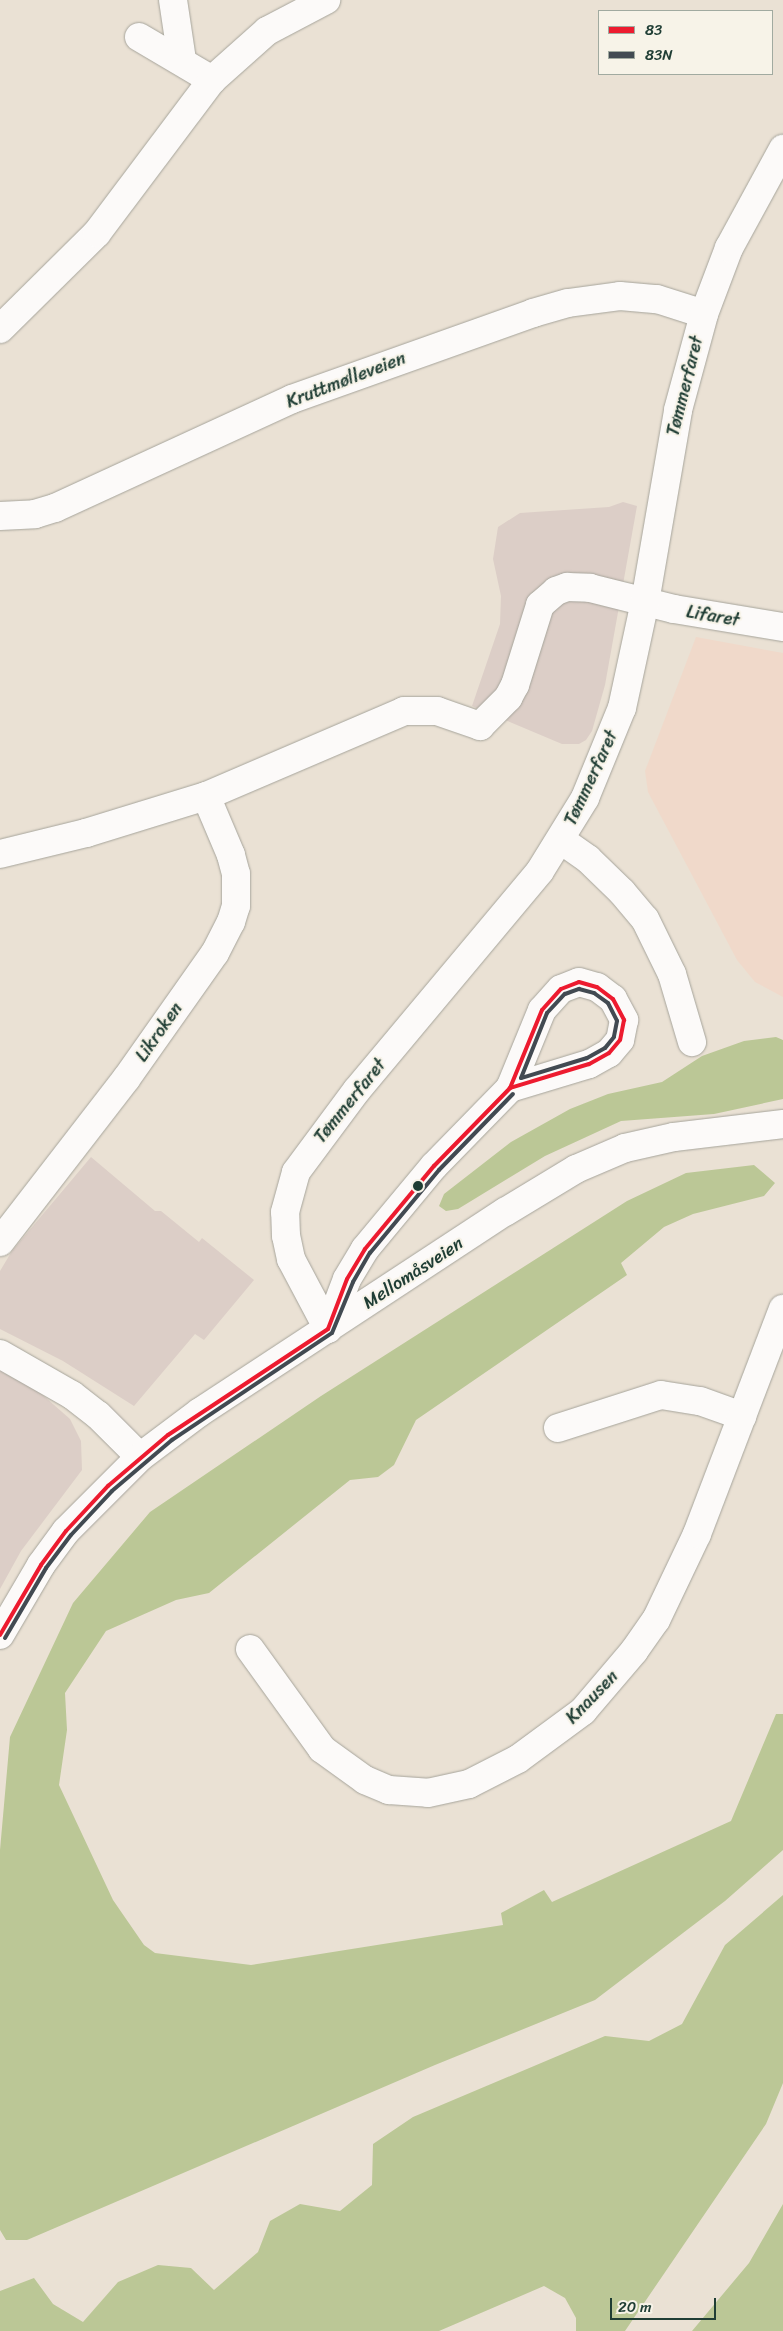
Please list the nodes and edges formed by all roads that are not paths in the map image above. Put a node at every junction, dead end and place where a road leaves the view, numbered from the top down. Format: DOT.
graph roads {
  1 [pos="173,0"];
  2 [pos="326,0"];
  3 [pos="139,37"];
  4 [pos="182,60"];
  5 [pos="212,80"];
  6 [pos="783,149"];
  7 [pos="704,314"];
  8 [pos="0,329"];
  9 [pos="0,516"];
  10 [pos="644,602"];
  11 [pos="783,627"];
  12 [pos="206,796"];
  13 [pos="561,840"];
  14 [pos="0,854"];
  15 [pos="692,1042"];
  16 [pos="510,1088"];
  17 [pos="783,1124"];
  18 [pos="0,1242"];
  19 [pos="783,1309"];
  20 [pos="328,1329"];
  21 [pos="0,1354"];
  22 [pos="742,1416"];
  23 [pos="558,1428"];
  24 [pos="140,1457"];
  25 [pos="0,1635"];
  26 [pos="250,1649"];
  1 -- 4 [label="street"];
  2 -- 5 [label="street"];
  3 -- 4 [label="street"];
  4 -- 5 [label="street"];
  5 -- 8 [label="street"];
  6 -- 7 [label="street, Tømmerfaret"];
  7 -- 9 [label="street, Kruttmølleveien"];
  7 -- 10 [label="street, Tømmerfaret"];
  10 -- 11 [label="street, Lifaret"];
  10 -- 12 [label="street, Lifaret"];
  10 -- 13 [label="street, Tømmerfaret"];
  12 -- 14 [label="street"];
  12 -- 18 [label="street, Likroken"];
  13 -- 15 [label="street"];
  13 -- 20 [label="street, Tømmerfaret"];
  16 -- 20 [label="street"];
  17 -- 20 [label="street, Mellomåsveien"];
  19 -- 22 [label="street, Knausen"];
  20 -- 24 [label="street, Mellomåsveien"];
  21 -- 24 [label="street"];
  22 -- 23 [label="street"];
  22 -- 26 [label="street, Knausen"];
  24 -- 25 [label="street, Mellomåsveien"];
}
